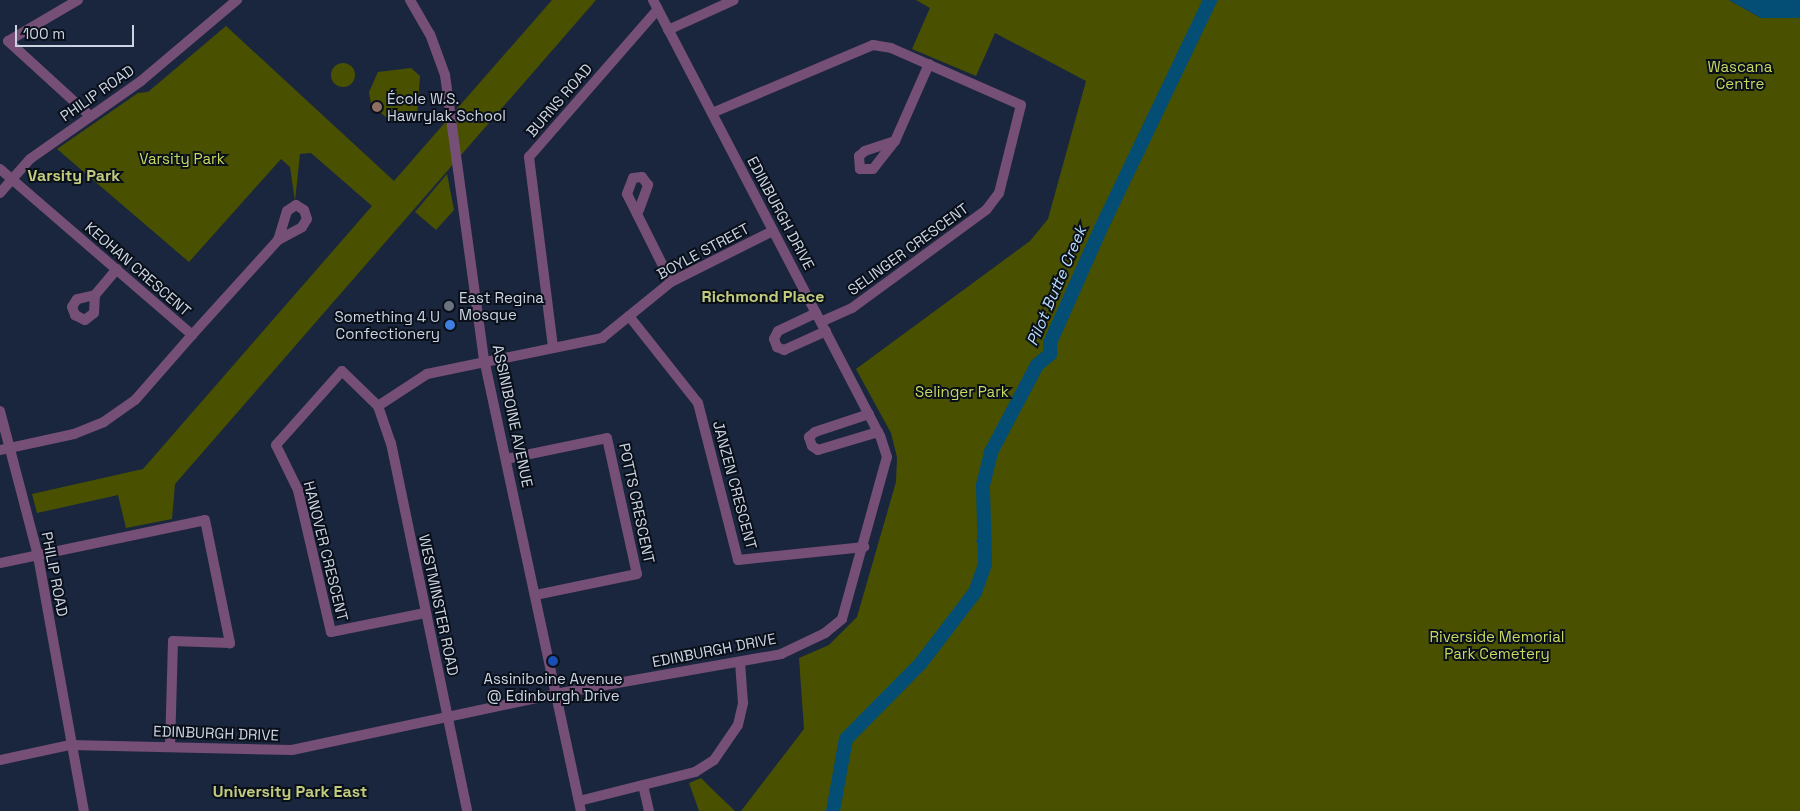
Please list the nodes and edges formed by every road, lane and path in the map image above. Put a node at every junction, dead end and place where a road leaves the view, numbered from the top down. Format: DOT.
graph roads {
  1 [pos="78,0"];
  2 [pos="237,0"];
  3 [pos="410,0"];
  4 [pos="734,0"];
  5 [pos="655,5"];
  6 [pos="668,30"];
  7 [pos="929,64"];
  8 [pos="712,113"];
  9 [pos="90,116"];
  10 [pos="895,141"];
  11 [pos="0,169"];
  12 [pos="11,179"];
  13 [pos="0,193"];
  14 [pos="639,210"];
  15 [pos="773,231"];
  16 [pos="278,240"];
  17 [pos="117,269"];
  18 [pos="671,282"];
  19 [pos="95,295"];
  20 [pos="816,313"];
  21 [pos="629,316"];
  22 [pos="824,327"];
  23 [pos="192,335"];
  24 [pos="553,347"];
  25 [pos="484,360"];
  26 [pos="378,406"];
  27 [pos="0,411"];
  28 [pos="869,414"];
  29 [pos="878,432"];
  30 [pos="5,449"];
  31 [pos="506,459"];
  32 [pos="864,546"];
  33 [pos="38,556"];
  34 [pos="0,563"];
  35 [pos="536,595"];
  36 [pos="425,613"];
  37 [pos="740,662"];
  38 [pos="555,694"];
  39 [pos="448,718"];
  40 [pos="70,745"];
  41 [pos="170,746"];
  42 [pos="0,760"];
  43 [pos="643,785"];
  44 [pos="580,806"];
  45 [pos="84,811"];
  46 [pos="468,811"];
  47 [pos="649,811"];
  1 -- 9 [label="street"];
  2 -- 9 [label="street, PHILIP ROAD"];
  3 -- 25 [label="street, ASSINIBOINE AVENUE"];
  4 -- 6 [label="street"];
  5 -- 6 [label="street, EDINBURGH DRIVE"];
  5 -- 24 [label="street, BURNS ROAD"];
  6 -- 8 [label="street, EDINBURGH DRIVE"];
  7 -- 8 [label="street, SELINGER CRESCENT"];
  7 -- 10 [label="street"];
  7 -- 22 [label="street, SELINGER CRESCENT"];
  8 -- 15 [label="street, EDINBURGH DRIVE"];
  9 -- 12 [label="street, PHILIP ROAD"];
  11 -- 12 [label="street, KEOHAN CRESCENT"];
  12 -- 13 [label="street, PHILIP ROAD"];
  12 -- 17 [label="street, KEOHAN CRESCENT"];
  14 -- 18 [label="street"];
  15 -- 18 [label="street, BOYLE STREET"];
  15 -- 20 [label="street, EDINBURGH DRIVE"];
  16 -- 23 [label="street"];
  17 -- 19 [label="street"];
  17 -- 23 [label="street, KEOHAN CRESCENT"];
  18 -- 21 [label="street, BOYLE STREET"];
  20 -- 22 [label="street, EDINBURGH DRIVE"];
  20 -- 22 [label="street"];
  21 -- 24 [label="street, BOYLE STREET"];
  21 -- 32 [label="street, JANZEN CRESCENT"];
  22 -- 28 [label="street, EDINBURGH DRIVE"];
  23 -- 30 [label="street, KEOHAN CRESCENT"];
  24 -- 25 [label="street, BOYLE STREET"];
  25 -- 26 [label="street, BOYLE STREET"];
  25 -- 31 [label="street, ASSINIBOINE AVENUE"];
  26 -- 36 [label="street, WESTMINSTER ROAD"];
  26 -- 36 [label="street, HANOVER CRESCENT"];
  27 -- 30 [label="street, PHILIP ROAD"];
  28 -- 29 [label="street, EDINBURGH DRIVE"];
  28 -- 29 [label="street"];
  29 -- 32 [label="street, EDINBURGH DRIVE"];
  30 -- 33 [label="street, PHILIP ROAD"];
  31 -- 35 [label="street, ASSINIBOINE AVENUE"];
  31 -- 35 [label="street, POTTS CRESCENT"];
  32 -- 37 [label="street, EDINBURGH DRIVE"];
  33 -- 34 [label="street"];
  33 -- 40 [label="street, PHILIP ROAD"];
  33 -- 41 [label="street"];
  35 -- 38 [label="street, ASSINIBOINE AVENUE"];
  36 -- 39 [label="street, WESTMINSTER ROAD"];
  37 -- 38 [label="street, EDINBURGH DRIVE"];
  37 -- 43 [label="street"];
  38 -- 39 [label="street, EDINBURGH DRIVE"];
  38 -- 44 [label="street, ASSINIBOINE AVENUE"];
  39 -- 41 [label="street, EDINBURGH DRIVE"];
  39 -- 46 [label="street, WESTMINSTER ROAD"];
  40 -- 41 [label="street, EDINBURGH DRIVE"];
  40 -- 42 [label="street, EDINBURGH DRIVE"];
  40 -- 45 [label="street"];
  43 -- 44 [label="street"];
  43 -- 47 [label="street"];
}
